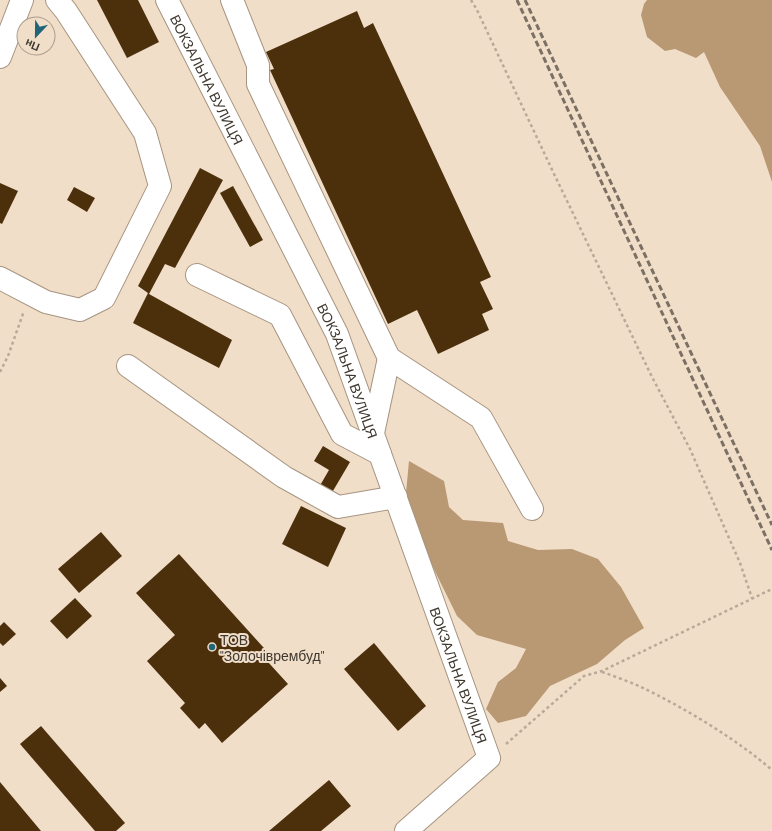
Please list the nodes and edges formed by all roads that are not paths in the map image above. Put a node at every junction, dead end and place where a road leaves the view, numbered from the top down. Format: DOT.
graph roads {
  1 [pos="22,0"];
  2 [pos="57,0"];
  3 [pos="167,0"];
  4 [pos="232,0"];
  5 [pos="0,57"];
  6 [pos="197,275"];
  7 [pos="0,278"];
  8 [pos="389,358"];
  9 [pos="128,366"];
  10 [pos="373,433"];
  11 [pos="380,454"];
  12 [pos="396,497"];
  13 [pos="532,509"];
  14 [pos="406,831"];
  1 -- 5 [label="street"];
  2 -- 7 [label="street"];
  3 -- 10 [label="street, ВОКЗАЛЬНА ВУЛИЦЯ"];
  4 -- 8 [label="street"];
  6 -- 11 [label="street"];
  8 -- 10 [label="street"];
  8 -- 13 [label="street"];
  9 -- 12 [label="street"];
  10 -- 11 [label="street, ВОКЗАЛЬНА ВУЛИЦЯ"];
  11 -- 12 [label="street, ВОКЗАЛЬНА ВУЛИЦЯ"];
  12 -- 14 [label="street, ВОКЗАЛЬНА ВУЛИЦЯ"];
}
